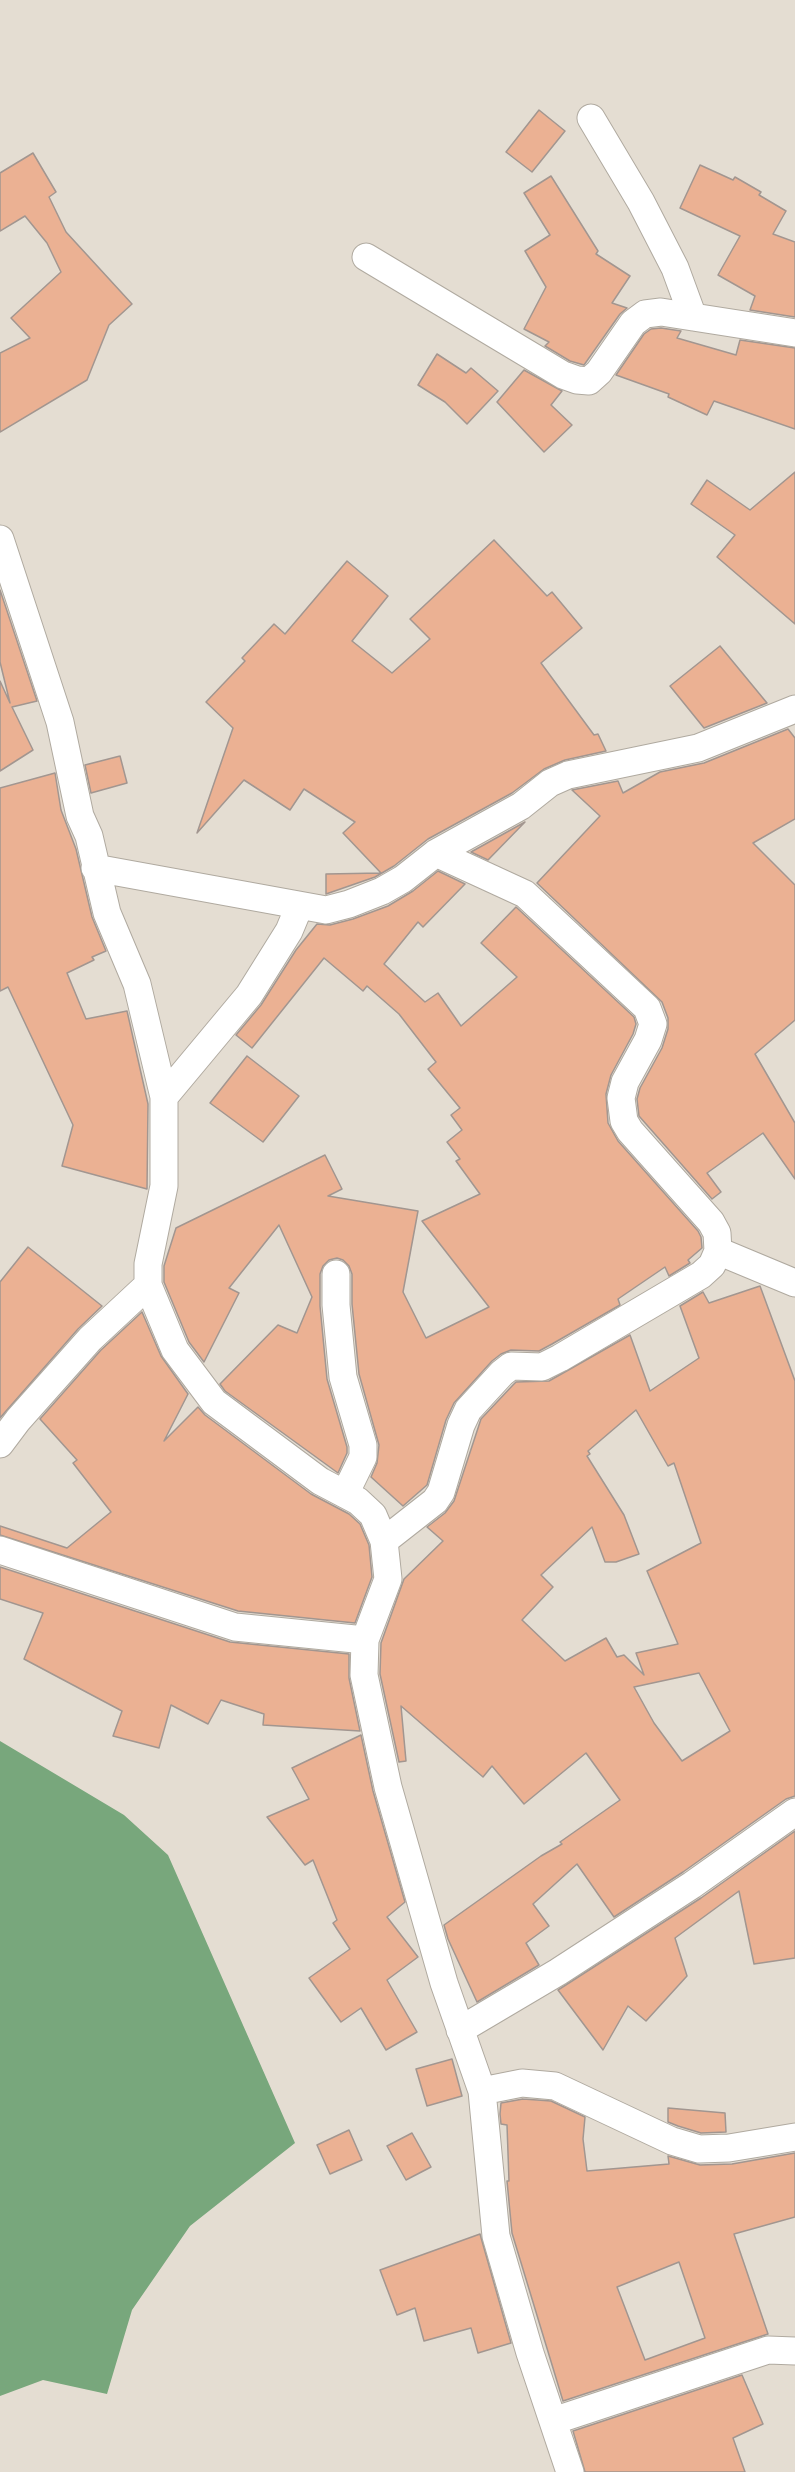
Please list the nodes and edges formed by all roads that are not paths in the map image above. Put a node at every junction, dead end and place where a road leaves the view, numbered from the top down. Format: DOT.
graph roads {
  1 [pos="591,118"];
  2 [pos="366,257"];
  3 [pos="693,317"];
  4 [pos="795,333"];
  5 [pos="0,539"];
  6 [pos="795,709"];
  7 [pos="436,853"];
  8 [pos="95,868"];
  9 [pos="299,907"];
  10 [pos="164,1097"];
  11 [pos="718,1251"];
  12 [pos="336,1274"];
  13 [pos="795,1283"];
  14 [pos="148,1285"];
  15 [pos="0,1444"];
  16 [pos="345,1494"];
  17 [pos="384,1541"];
  18 [pos="0,1550"];
  19 [pos="365,1640"];
  20 [pos="795,1812"];
  21 [pos="460,2030"];
  22 [pos="482,2091"];
  23 [pos="795,2137"];
  24 [pos="795,2351"];
  25 [pos="553,2421"];
  26 [pos="570,2472"];
  1 -- 3 [label="street"];
  2 -- 3 [label="street"];
  3 -- 4 [label="street"];
  5 -- 8 [label="street"];
  6 -- 7 [label="street"];
  7 -- 9 [label="street"];
  7 -- 11 [label="street"];
  8 -- 9 [label="street"];
  8 -- 10 [label="street"];
  9 -- 10 [label="street"];
  10 -- 14 [label="street"];
  11 -- 13 [label="street"];
  11 -- 17 [label="street"];
  12 -- 16 [label="street"];
  14 -- 15 [label="street"];
  14 -- 16 [label="street"];
  16 -- 17 [label="street"];
  17 -- 19 [label="street"];
  18 -- 19 [label="street"];
  19 -- 21 [label="street"];
  20 -- 21 [label="street"];
  21 -- 22 [label="street"];
  22 -- 23 [label="street"];
  22 -- 25 [label="street"];
  24 -- 25 [label="street"];
  25 -- 26 [label="street"];
}
